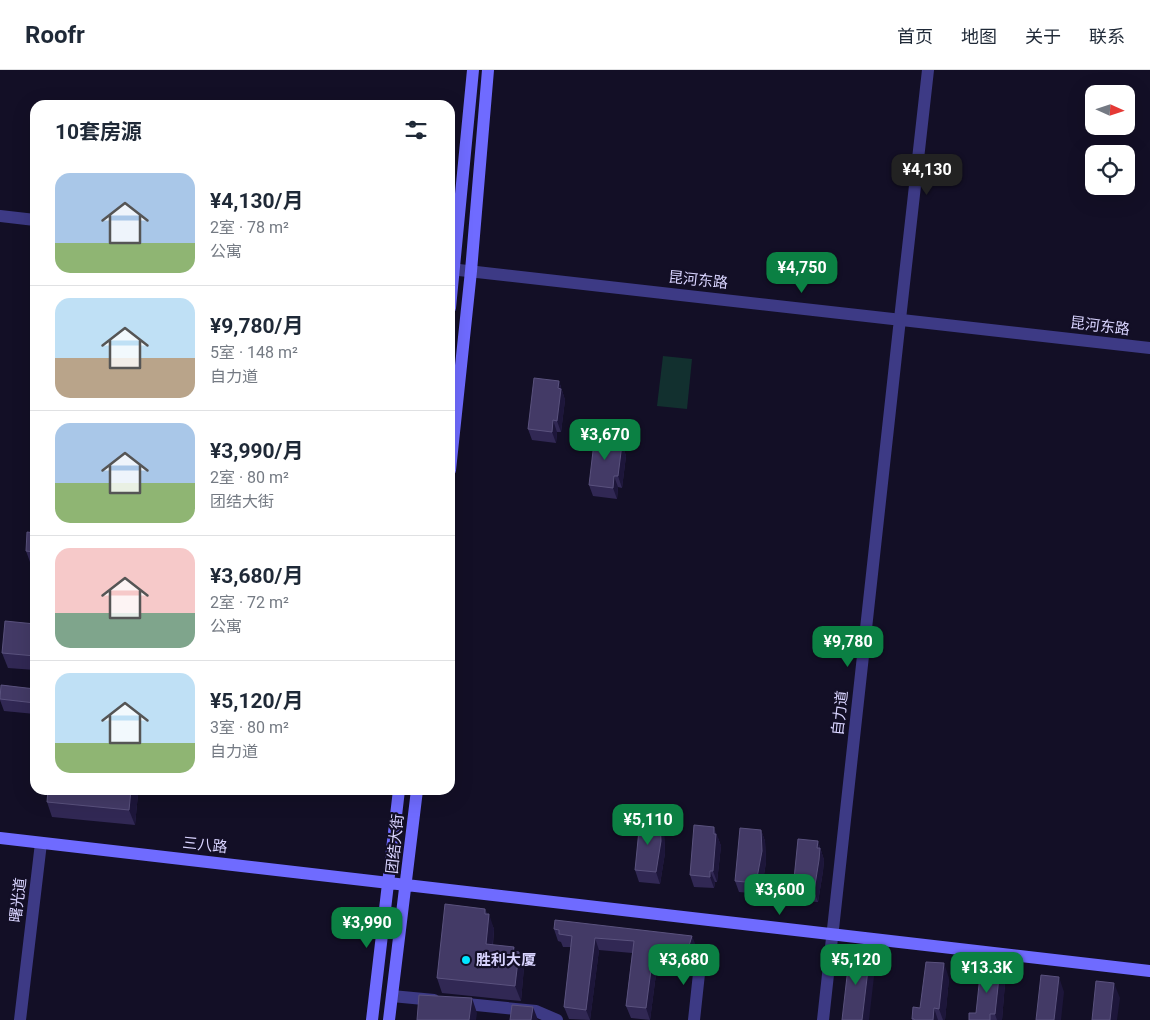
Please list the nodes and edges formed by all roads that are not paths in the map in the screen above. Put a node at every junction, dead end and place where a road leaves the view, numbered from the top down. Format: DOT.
graph roads {
  1 [pos="473,70"];
  2 [pos="488,70"];
  3 [pos="928,70"];
  4 [pos="0,216"];
  5 [pos="30,219"];
  6 [pos="455,241"];
  7 [pos="455,269"];
  8 [pos="471,271"];
  9 [pos="900,319"];
  10 [pos="1150,348"];
  11 [pos="455,423"];
  12 [pos="398,795"];
  13 [pos="416,795"];
  14 [pos="0,838"];
  15 [pos="41,843"];
  16 [pos="389,882"];
  17 [pos="407,884"];
  18 [pos="832,936"];
  19 [pos="702,955"];
  20 [pos="1150,971"];
  21 [pos="392,996"];
  22 [pos="20,1020"];
  23 [pos="372,1020"];
  24 [pos="389,1020"];
  25 [pos="557,1020"];
  26 [pos="694,1020"];
  27 [pos="823,1020"];
  1 -- 6 [label="main road"];
  2 -- 8 [label="main road"];
  3 -- 9 [label="street, 自力道"];
  4 -- 5 [label="street"];
  7 -- 8 [label="street, 昆河东路"];
  8 -- 9 [label="street, 昆河东路"];
  8 -- 11 [label="main road"];
  9 -- 10 [label="street, 昆河东路"];
  9 -- 18 [label="street, 自力道"];
  12 -- 16 [label="main road, 团结大街"];
  13 -- 17 [label="main road, 团结大街"];
  14 -- 15 [label="main road, 三八路"];
  15 -- 16 [label="main road, 三八路"];
  15 -- 22 [label="street, 曙光道"];
  16 -- 17 [label="main road, 三八路"];
  16 -- 23 [label="main road, 团结大街"];
  17 -- 18 [label="main road, 三八路"];
  17 -- 21 [label="main road, 团结大街"];
  18 -- 20 [label="main road, 三八路"];
  18 -- 27 [label="street, 自力道"];
  19 -- 26 [label="street"];
  21 -- 24 [label="main road, 团结大街"];
  21 -- 25 [label="street"];
}
